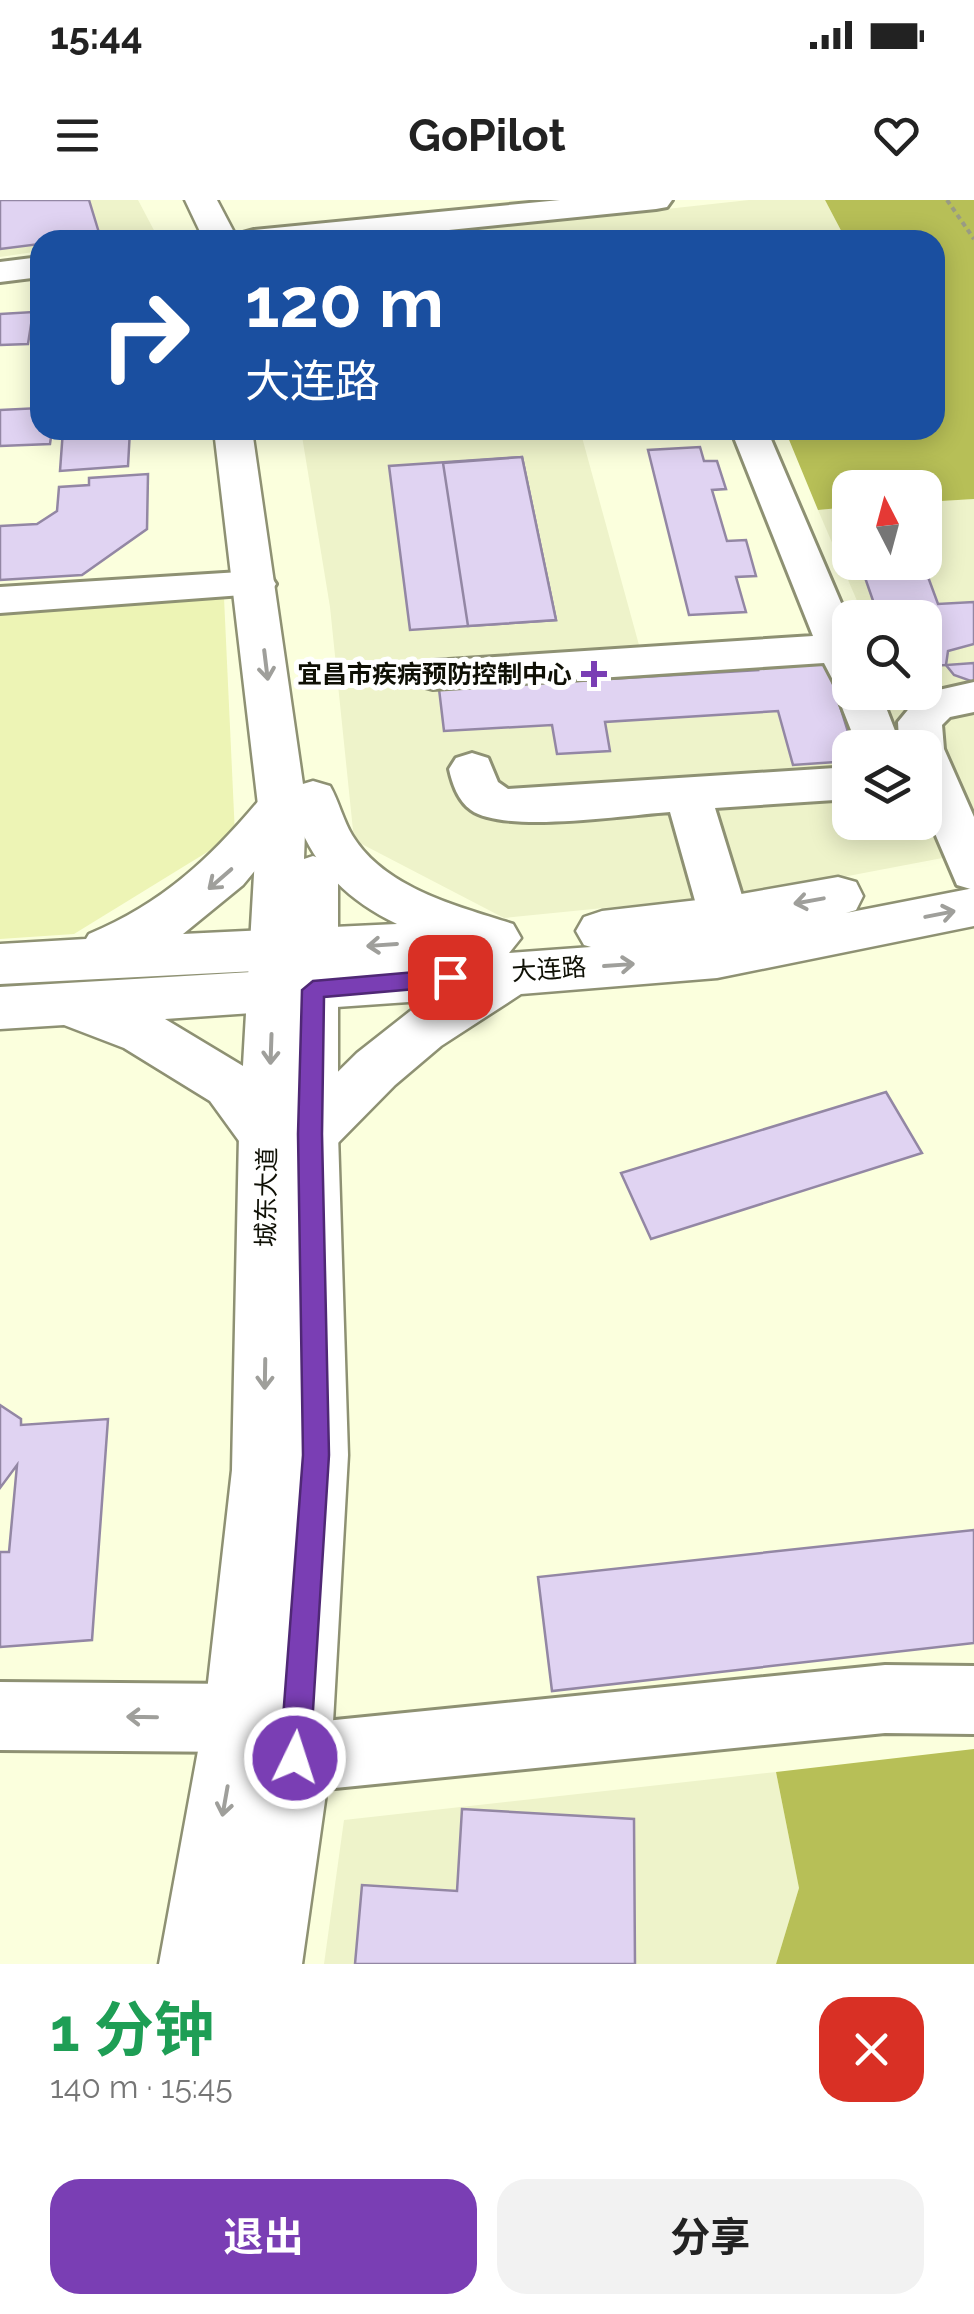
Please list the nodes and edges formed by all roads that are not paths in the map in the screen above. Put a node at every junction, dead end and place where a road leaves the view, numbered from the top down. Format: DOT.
graph roads {
  1 [pos="174,200"];
  2 [pos="200,200"];
  3 [pos="656,200"];
  4 [pos="189,230"];
  5 [pos="216,230"];
  6 [pos="354,230"];
  7 [pos="30,268"];
  8 [pos="0,272"];
  9 [pos="234,440"];
  10 [pos="262,440"];
  11 [pos="753,440"];
  12 [pos="256,584"];
  13 [pos="0,600"];
  14 [pos="832,630"];
  15 [pos="832,661"];
  16 [pos="433,675"];
  17 [pos="974,697"];
  18 [pos="921,730"];
  19 [pos="472,770"];
  20 [pos="832,784"];
  21 [pos="688,794"];
  22 [pos="942,796"];
  23 [pos="298,801"];
  24 [pos="974,872"];
  25 [pos="974,907"];
  26 [pos="730,936"];
  27 [pos="507,954"];
  28 [pos="0,964"];
  29 [pos="293,970"];
  30 [pos="71,982"];
  31 [pos="0,1008"];
  32 [pos="288,1135"];
  33 [pos="974,1700"];
  34 [pos="0,1716"];
  35 [pos="240,1718"];
  36 [pos="295,1758"];
  37 [pos="198,1964"];
  38 [pos="263,1964"];
  1 -- 4 [label="main road"];
  2 -- 5 [label="main road"];
  3 -- 6 [label="street"];
  7 -- 8 [label="street"];
  9 -- 12 [label="main road, 城东大道"];
  10 -- 23 [label="main road, 城东大道"];
  11 -- 14 [label="street"];
  12 -- 13 [label="street"];
  12 -- 23 [label="main road, 城东大道, one-way"];
  15 -- 16 [label="street"];
  17 -- 18 [label="street"];
  19 -- 21 [label="street"];
  20 -- 21 [label="street"];
  21 -- 26 [label="street"];
  22 -- 24 [label="street"];
  23 -- 27 [label="main road"];
  23 -- 29 [label="main road, 城东大道"];
  23 -- 30 [label="main road, one-way"];
  24 -- 26 [label="main road, 大连路, one-way"];
  26 -- 25 [label="main road, 大连路, one-way"];
  26 -- 27 [label="main road, 大连路"];
  27 -- 29 [label="main road, 大连路"];
  27 -- 32 [label="main road"];
  28 -- 30 [label="main road, 大连路"];
  29 -- 30 [label="main road, 大连路"];
  29 -- 32 [label="main road, 城东大道"];
  30 -- 31 [label="main road, 大连路"];
  30 -- 32 [label="main road"];
  32 -- 35 [label="main road, 城东大道, one-way"];
  32 -- 36 [label="main road, 城东大道"];
  33 -- 36 [label="street"];
  35 -- 34 [label="street, one-way"];
  35 -- 37 [label="main road, 城东大道, one-way"];
  36 -- 38 [label="main road, 城东大道"];
}
